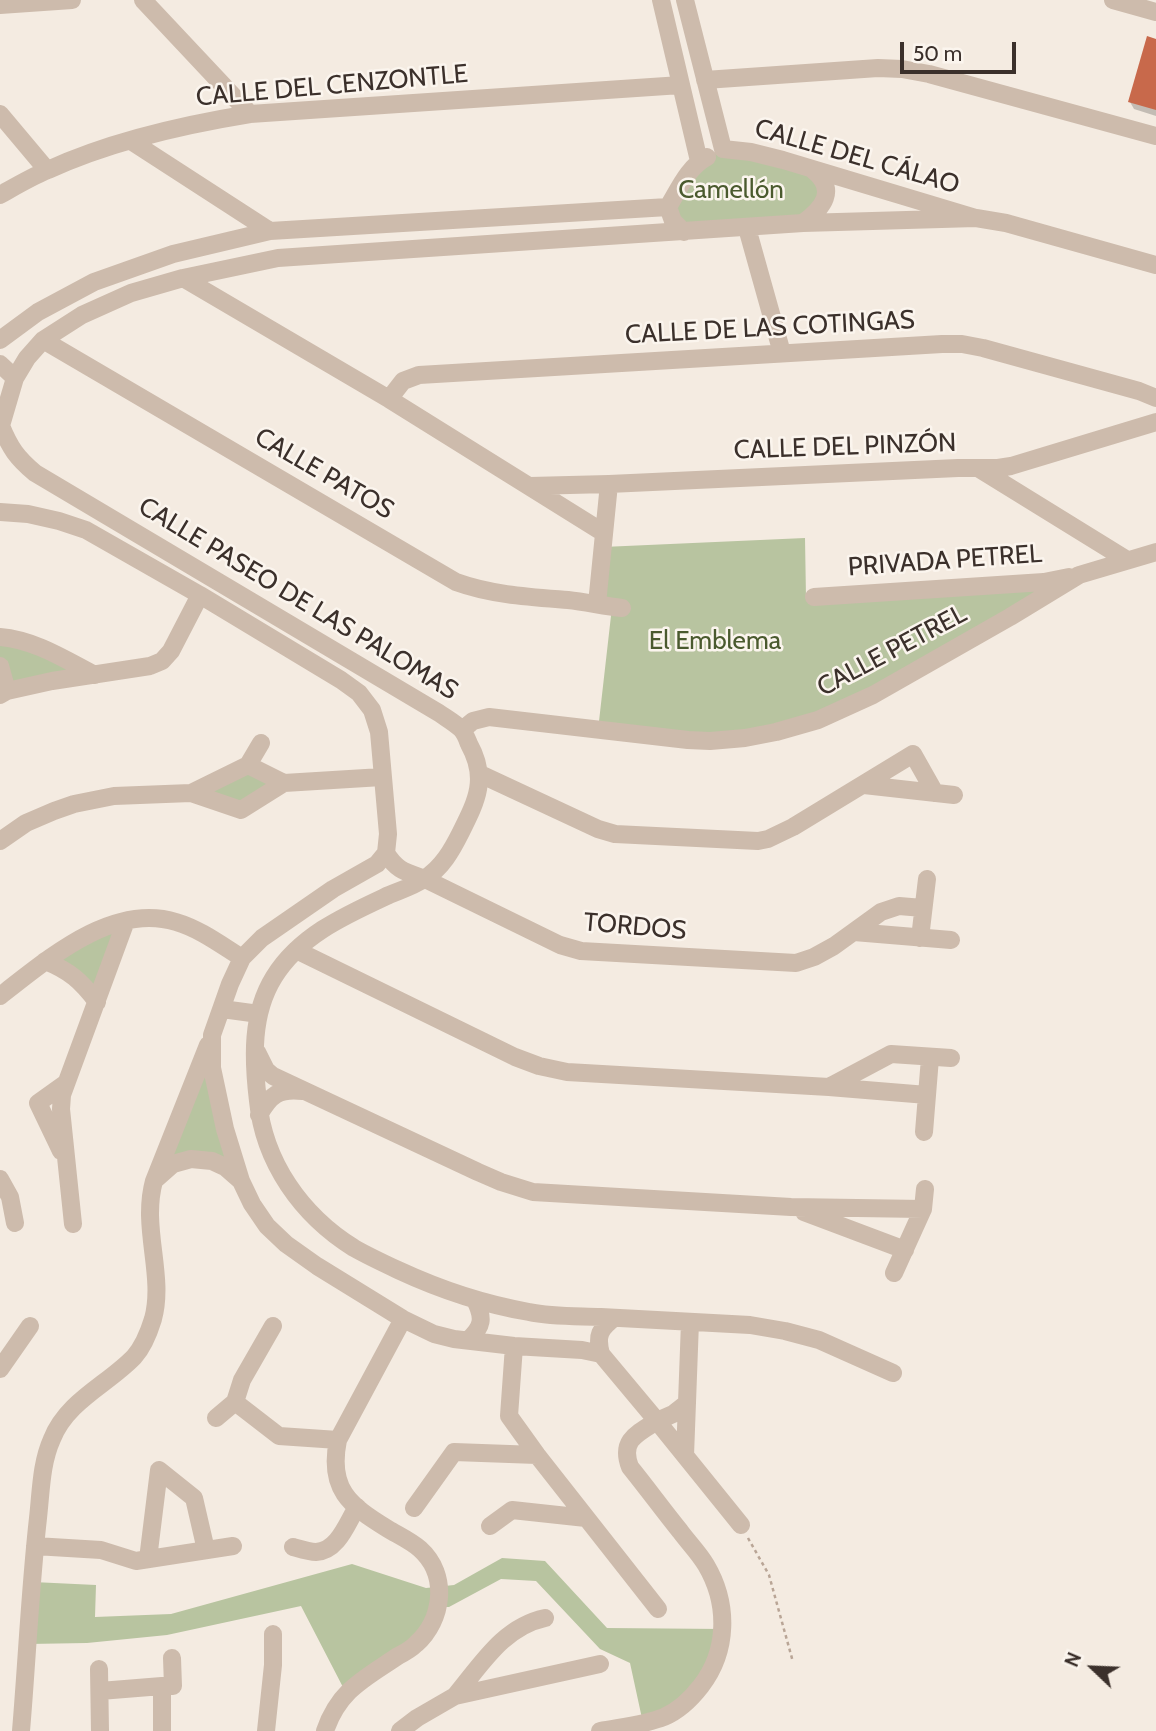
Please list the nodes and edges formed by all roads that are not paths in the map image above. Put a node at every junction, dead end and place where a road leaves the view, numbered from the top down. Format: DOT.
graph roads {
  1 [pos="72,0"];
  2 [pos="143,0"];
  3 [pos="661,0"];
  4 [pos="685,0"];
  5 [pos="1113,0"];
  6 [pos="0,5"];
  7 [pos="1156,12"];
  8 [pos="705,80"];
  9 [pos="681,85"];
  10 [pos="0,114"];
  11 [pos="250,114"];
  12 [pos="1156,136"];
  13 [pos="131,141"];
  14 [pos="723,149"];
  15 [pos="699,161"];
  16 [pos="47,170"];
  17 [pos="813,170"];
  18 [pos="0,195"];
  19 [pos="668,207"];
  20 [pos="976,218"];
  21 [pos="803,223"];
  22 [pos="747,228"];
  23 [pos="270,231"];
  24 [pos="684,232"];
  25 [pos="1156,265"];
  26 [pos="183,278"];
  27 [pos="0,340"];
  28 [pos="43,340"];
  29 [pos="782,353"];
  30 [pos="0,364"];
  31 [pos="15,378"];
  32 [pos="389,398"];
  33 [pos="1156,398"];
  34 [pos="1156,422"];
  35 [pos="1,428"];
  36 [pos="978,468"];
  37 [pos="609,484"];
  38 [pos="530,486"];
  39 [pos="0,512"];
  40 [pos="604,533"];
  41 [pos="1156,552"];
  42 [pos="1127,560"];
  43 [pos="1079,575"];
  44 [pos="200,596"];
  45 [pos="814,597"];
  46 [pos="597,604"];
  47 [pos="622,608"];
  48 [pos="0,637"];
  49 [pos="0,666"];
  50 [pos="95,675"];
  51 [pos="3,693"];
  52 [pos="462,730"];
  53 [pos="261,743"];
  54 [pos="256,769"];
  55 [pos="480,774"];
  56 [pos="382,777"];
  57 [pos="284,783"];
  58 [pos="864,785"];
  59 [pos="191,793"];
  60 [pos="935,793"];
  61 [pos="954,795"];
  62 [pos="0,841"];
  63 [pos="386,853"];
  64 [pos="425,879"];
  65 [pos="927,879"];
  66 [pos="923,908"];
  67 [pos="127,921"];
  68 [pos="854,932"];
  69 [pos="920,938"];
  70 [pos="951,940"];
  71 [pos="296,950"];
  72 [pos="242,958"];
  73 [pos="45,961"];
  74 [pos="0,996"];
  75 [pos="97,1002"];
  76 [pos="222,1009"];
  77 [pos="258,1014"];
  78 [pos="212,1035"];
  79 [pos="256,1045"];
  80 [pos="930,1058"];
  81 [pos="951,1058"];
  82 [pos="829,1087"];
  83 [pos="303,1091"];
  84 [pos="927,1095"];
  85 [pos="259,1115"];
  86 [pos="924,1132"];
  87 [pos="0,1179"];
  88 [pos="154,1181"];
  89 [pos="241,1181"];
  90 [pos="925,1189"];
  91 [pos="791,1207"];
  92 [pos="923,1209"];
  93 [pos="15,1223"];
  94 [pos="73,1224"];
  95 [pos="905,1250"];
  96 [pos="894,1273"];
  97 [pos="475,1300"];
  98 [pos="614,1318"];
  99 [pos="403,1319"];
  100 [pos="691,1322"];
  101 [pos="30,1326"];
  102 [pos="273,1326"];
  103 [pos="468,1340"];
  104 [pos="514,1346"];
  105 [pos="601,1353"];
  106 [pos="0,1369"];
  107 [pos="893,1373"];
  108 [pos="235,1402"];
  109 [pos="687,1403"];
  110 [pos="216,1418"];
  111 [pos="657,1421"];
  112 [pos="338,1440"];
  113 [pos="537,1455"];
  114 [pos="685,1456"];
  115 [pos="357,1507"];
  116 [pos="414,1508"];
  117 [pos="586,1518"];
  118 [pos="741,1525"];
  119 [pos="490,1526"];
  120 [pos="35,1546"];
  121 [pos="233,1546"];
  122 [pos="293,1547"];
  123 [pos="206,1550"];
  124 [pos="148,1559"];
  125 [pos="658,1608"];
  126 [pos="545,1618"];
  127 [pos="274,1634"];
  128 [pos="172,1658"];
  129 [pos="600,1664"];
  130 [pos="99,1669"];
  131 [pos="162,1686"];
  132 [pos="100,1690"];
  133 [pos="455,1696"];
  134 [pos="21,1731"];
  135 [pos="100,1731"];
  136 [pos="162,1731"];
  137 [pos="266,1731"];
  138 [pos="325,1731"];
  139 [pos="400,1731"];
  140 [pos="600,1731"];
  1 -- 6 [label="street"];
  2 -- 11 [label="street"];
  3 -- 9 [label="street"];
  4 -- 8 [label="street"];
  5 -- 7 [label="street"];
  8 -- 12 [label="street"];
  8 -- 14 [label="street"];
  9 -- 11 [label="street, CALLE DEL CENZONTLE"];
  9 -- 15 [label="street"];
  10 -- 16 [label="street"];
  11 -- 13 [label="street, CALLE DEL CENZONTLE"];
  13 -- 16 [label="street, CALLE DEL CENZONTLE"];
  13 -- 23 [label="street"];
  14 -- 15 [label="street"];
  14 -- 17 [label="street, CALLE DEL CÁLAO"];
  15 -- 19 [label="street"];
  16 -- 18 [label="street, CALLE DEL CENZONTLE"];
  17 -- 20 [label="street, CALLE DEL CÁLAO"];
  17 -- 21 [label="street"];
  19 -- 23 [label="street"];
  19 -- 24 [label="street"];
  20 -- 21 [label="street, CALLE DEL CÁLAO"];
  20 -- 25 [label="street, CALLE DEL CÁLAO"];
  21 -- 22 [label="street, CALLE DEL CÁLAO"];
  22 -- 24 [label="street, CALLE DEL CÁLAO"];
  22 -- 29 [label="street"];
  23 -- 27 [label="street"];
  24 -- 26 [label="street, CALLE PASEO DE LAS PALOMAS"];
  26 -- 28 [label="street, CALLE PASEO DE LAS PALOMAS"];
  26 -- 32 [label="street"];
  28 -- 31 [label="street, CALLE PASEO DE LAS PALOMAS"];
  28 -- 46 [label="street, CALLE PATOS"];
  29 -- 32 [label="street, CALLE DE LAS COTINGAS"];
  29 -- 33 [label="street, CALLE DE LAS COTINGAS"];
  30 -- 31 [label="street"];
  31 -- 35 [label="street, CALLE PASEO DE LAS PALOMAS"];
  32 -- 38 [label="street"];
  34 -- 36 [label="street, CALLE DEL PINZÓN"];
  35 -- 52 [label="street, CALLE PASEO DE LAS PALOMAS"];
  36 -- 37 [label="street, CALLE DEL PINZÓN"];
  36 -- 42 [label="street"];
  37 -- 38 [label="street, CALLE DEL PINZÓN"];
  37 -- 40 [label="street"];
  38 -- 40 [label="street"];
  39 -- 44 [label="street, CALLE PASEO DE LAS PALOMAS"];
  40 -- 46 [label="street"];
  41 -- 42 [label="street"];
  42 -- 43 [label="street, CALLE PETREL"];
  43 -- 45 [label="street, PRIVADA PETREL"];
  43 -- 52 [label="street, CALLE PETREL"];
  44 -- 50 [label="street"];
  44 -- 56 [label="street, CALLE PASEO DE LAS PALOMAS"];
  46 -- 47 [label="street, CALLE PATOS"];
  48 -- 50 [label="street"];
  49 -- 51 [label="street"];
  50 -- 51 [label="street"];
  52 -- 55 [label="street, CALLE PASEO DE LAS PALOMAS"];
  53 -- 54 [label="street"];
  54 -- 57 [label="street"];
  54 -- 59 [label="street"];
  55 -- 58 [label="street"];
  55 -- 64 [label="street"];
  56 -- 57 [label="street"];
  56 -- 63 [label="street, CALLE PASEO DE LAS PALOMAS"];
  57 -- 59 [label="street"];
  58 -- 60 [label="street"];
  58 -- 60 [label="street"];
  59 -- 62 [label="street"];
  60 -- 61 [label="street"];
  63 -- 64 [label="street, TORDOS"];
  63 -- 72 [label="street"];
  64 -- 68 [label="street, TORDOS"];
  64 -- 71 [label="street"];
  65 -- 66 [label="street"];
  66 -- 68 [label="street, TORDOS"];
  66 -- 69 [label="street"];
  67 -- 72 [label="street"];
  67 -- 73 [label="street"];
  67 -- 75 [label="street"];
  68 -- 69 [label="street"];
  69 -- 70 [label="street"];
  71 -- 77 [label="street"];
  71 -- 82 [label="street"];
  72 -- 76 [label="street"];
  73 -- 74 [label="street"];
  73 -- 75 [label="street"];
  75 -- 94 [label="street"];
  76 -- 77 [label="street"];
  76 -- 78 [label="street"];
  77 -- 79 [label="street"];
  78 -- 88 [label="street"];
  78 -- 89 [label="street"];
  79 -- 83 [label="street"];
  79 -- 85 [label="street"];
  80 -- 81 [label="street"];
  80 -- 82 [label="street"];
  80 -- 84 [label="street"];
  82 -- 84 [label="street"];
  83 -- 85 [label="street"];
  83 -- 91 [label="street"];
  84 -- 86 [label="street"];
  85 -- 97 [label="street"];
  87 -- 93 [label="street"];
  88 -- 89 [label="street"];
  88 -- 120 [label="street"];
  89 -- 99 [label="street"];
  90 -- 92 [label="street"];
  91 -- 92 [label="street"];
  91 -- 95 [label="street"];
  92 -- 95 [label="street"];
  95 -- 96 [label="street"];
  97 -- 98 [label="street"];
  97 -- 103 [label="street"];
  98 -- 100 [label="street"];
  98 -- 105 [label="street"];
  99 -- 103 [label="street"];
  99 -- 112 [label="street"];
  100 -- 107 [label="street"];
  100 -- 109 [label="street"];
  101 -- 106 [label="street"];
  102 -- 108 [label="street"];
  103 -- 104 [label="street"];
  104 -- 105 [label="street"];
  104 -- 113 [label="street"];
  105 -- 111 [label="street"];
  108 -- 110 [label="street"];
  108 -- 112 [label="street"];
  109 -- 111 [label="street"];
  109 -- 114 [label="street"];
  111 -- 114 [label="street"];
  111 -- 140 [label="street"];
  112 -- 115 [label="street"];
  113 -- 116 [label="street"];
  113 -- 117 [label="street"];
  114 -- 118 [label="street"];
  115 -- 122 [label="street"];
  115 -- 138 [label="street"];
  117 -- 119 [label="street"];
  117 -- 125 [label="street"];
  120 -- 124 [label="street"];
  120 -- 134 [label="street"];
  121 -- 123 [label="street"];
  123 -- 124 [label="street"];
  123 -- 124 [label="street"];
  126 -- 133 [label="street"];
  127 -- 137 [label="street"];
  128 -- 131 [label="street"];
  129 -- 133 [label="street"];
  130 -- 132 [label="street"];
  131 -- 132 [label="street"];
  131 -- 136 [label="street"];
  132 -- 135 [label="street"];
  133 -- 139 [label="street"];
}
